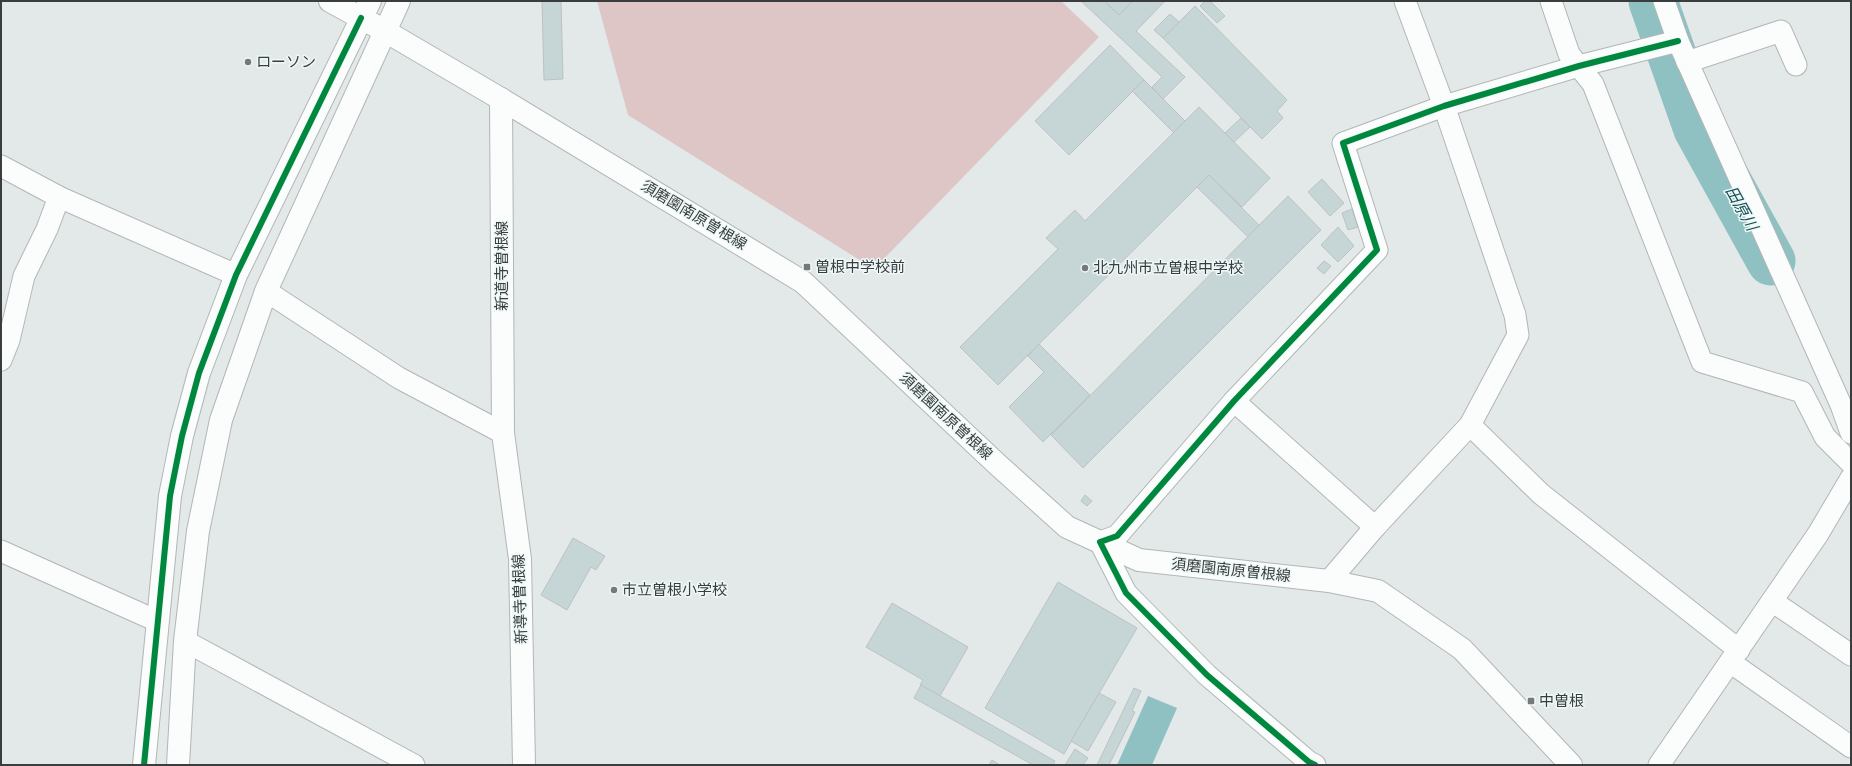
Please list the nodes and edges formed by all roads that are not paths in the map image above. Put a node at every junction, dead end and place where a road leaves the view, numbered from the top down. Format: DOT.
graph roads {
  1 [pos="330,1"];
  2 [pos="399,1"];
  3 [pos="1405,1"];
  4 [pos="1551,1"];
  5 [pos="1664,1"];
  6 [pos="365,9"];
  7 [pos="385,31"];
  8 [pos="1678,41"];
  9 [pos="1688,62"];
  10 [pos="1796,65"];
  11 [pos="1578,66"];
  12 [pos="501,99"];
  13 [pos="1444,106"];
  14 [pos="1,166"];
  15 [pos="59,197"];
  16 [pos="236,275"];
  17 [pos="266,292"];
  18 [pos="1,360"];
  19 [pos="1234,401"];
  20 [pos="1470,425"];
  21 [pos="503,433"];
  22 [pos="1851,433"];
  23 [pos="1851,463"];
  24 [pos="1851,478"];
  25 [pos="1375,527"];
  26 [pos="1100,542"];
  27 [pos="1,551"];
  28 [pos="1329,581"];
  29 [pos="1772,601"];
  30 [pos="157,621"];
  31 [pos="185,641"];
  32 [pos="1851,655"];
  33 [pos="1734,656"];
  34 [pos="1851,747"];
  35 [pos="144,765"];
  36 [pos="178,765"];
  37 [pos="414,765"];
  38 [pos="524,765"];
  39 [pos="1315,765"];
  40 [pos="1571,765"];
  41 [pos="1659,765"];
  1 -- 6 [label="main road, 須磨園南原曽根線"];
  2 -- 7 [label="main road"];
  3 -- 13 [label="street"];
  4 -- 11 [label="street"];
  5 -- 8 [label="street"];
  6 -- 7 [label="main road, 須磨園南原曽根線"];
  6 -- 16 [label="main road"];
  7 -- 12 [label="main road, 須磨園南原曽根線"];
  7 -- 17 [label="main road"];
  8 -- 9 [label="street"];
  8 -- 11 [label="street"];
  9 -- 10 [label="street"];
  9 -- 22 [label="street"];
  11 -- 13 [label="street"];
  11 -- 23 [label="street"];
  12 -- 21 [label="main road, 新道寺曽根線"];
  12 -- 26 [label="main road, 須磨園南原曽根線"];
  13 -- 19 [label="street"];
  13 -- 20 [label="street"];
  14 -- 15 [label="street"];
  15 -- 16 [label="street"];
  15 -- 18 [label="street"];
  16 -- 30 [label="main road"];
  17 -- 21 [label="street"];
  17 -- 31 [label="main road"];
  19 -- 25 [label="street"];
  19 -- 26 [label="street"];
  20 -- 25 [label="street"];
  20 -- 33 [label="street"];
  21 -- 38 [label="main road, 新導寺曽根線"];
  24 -- 29 [label="street"];
  25 -- 28 [label="street"];
  26 -- 28 [label="main road, 須磨園南原曽根線"];
  26 -- 39 [label="street"];
  27 -- 30 [label="street"];
  28 -- 40 [label="main road, 須磨園南原曽根線"];
  29 -- 32 [label="street"];
  29 -- 33 [label="street"];
  30 -- 35 [label="main road"];
  31 -- 36 [label="main road"];
  31 -- 37 [label="street"];
  33 -- 34 [label="street"];
  33 -- 41 [label="street"];
}
